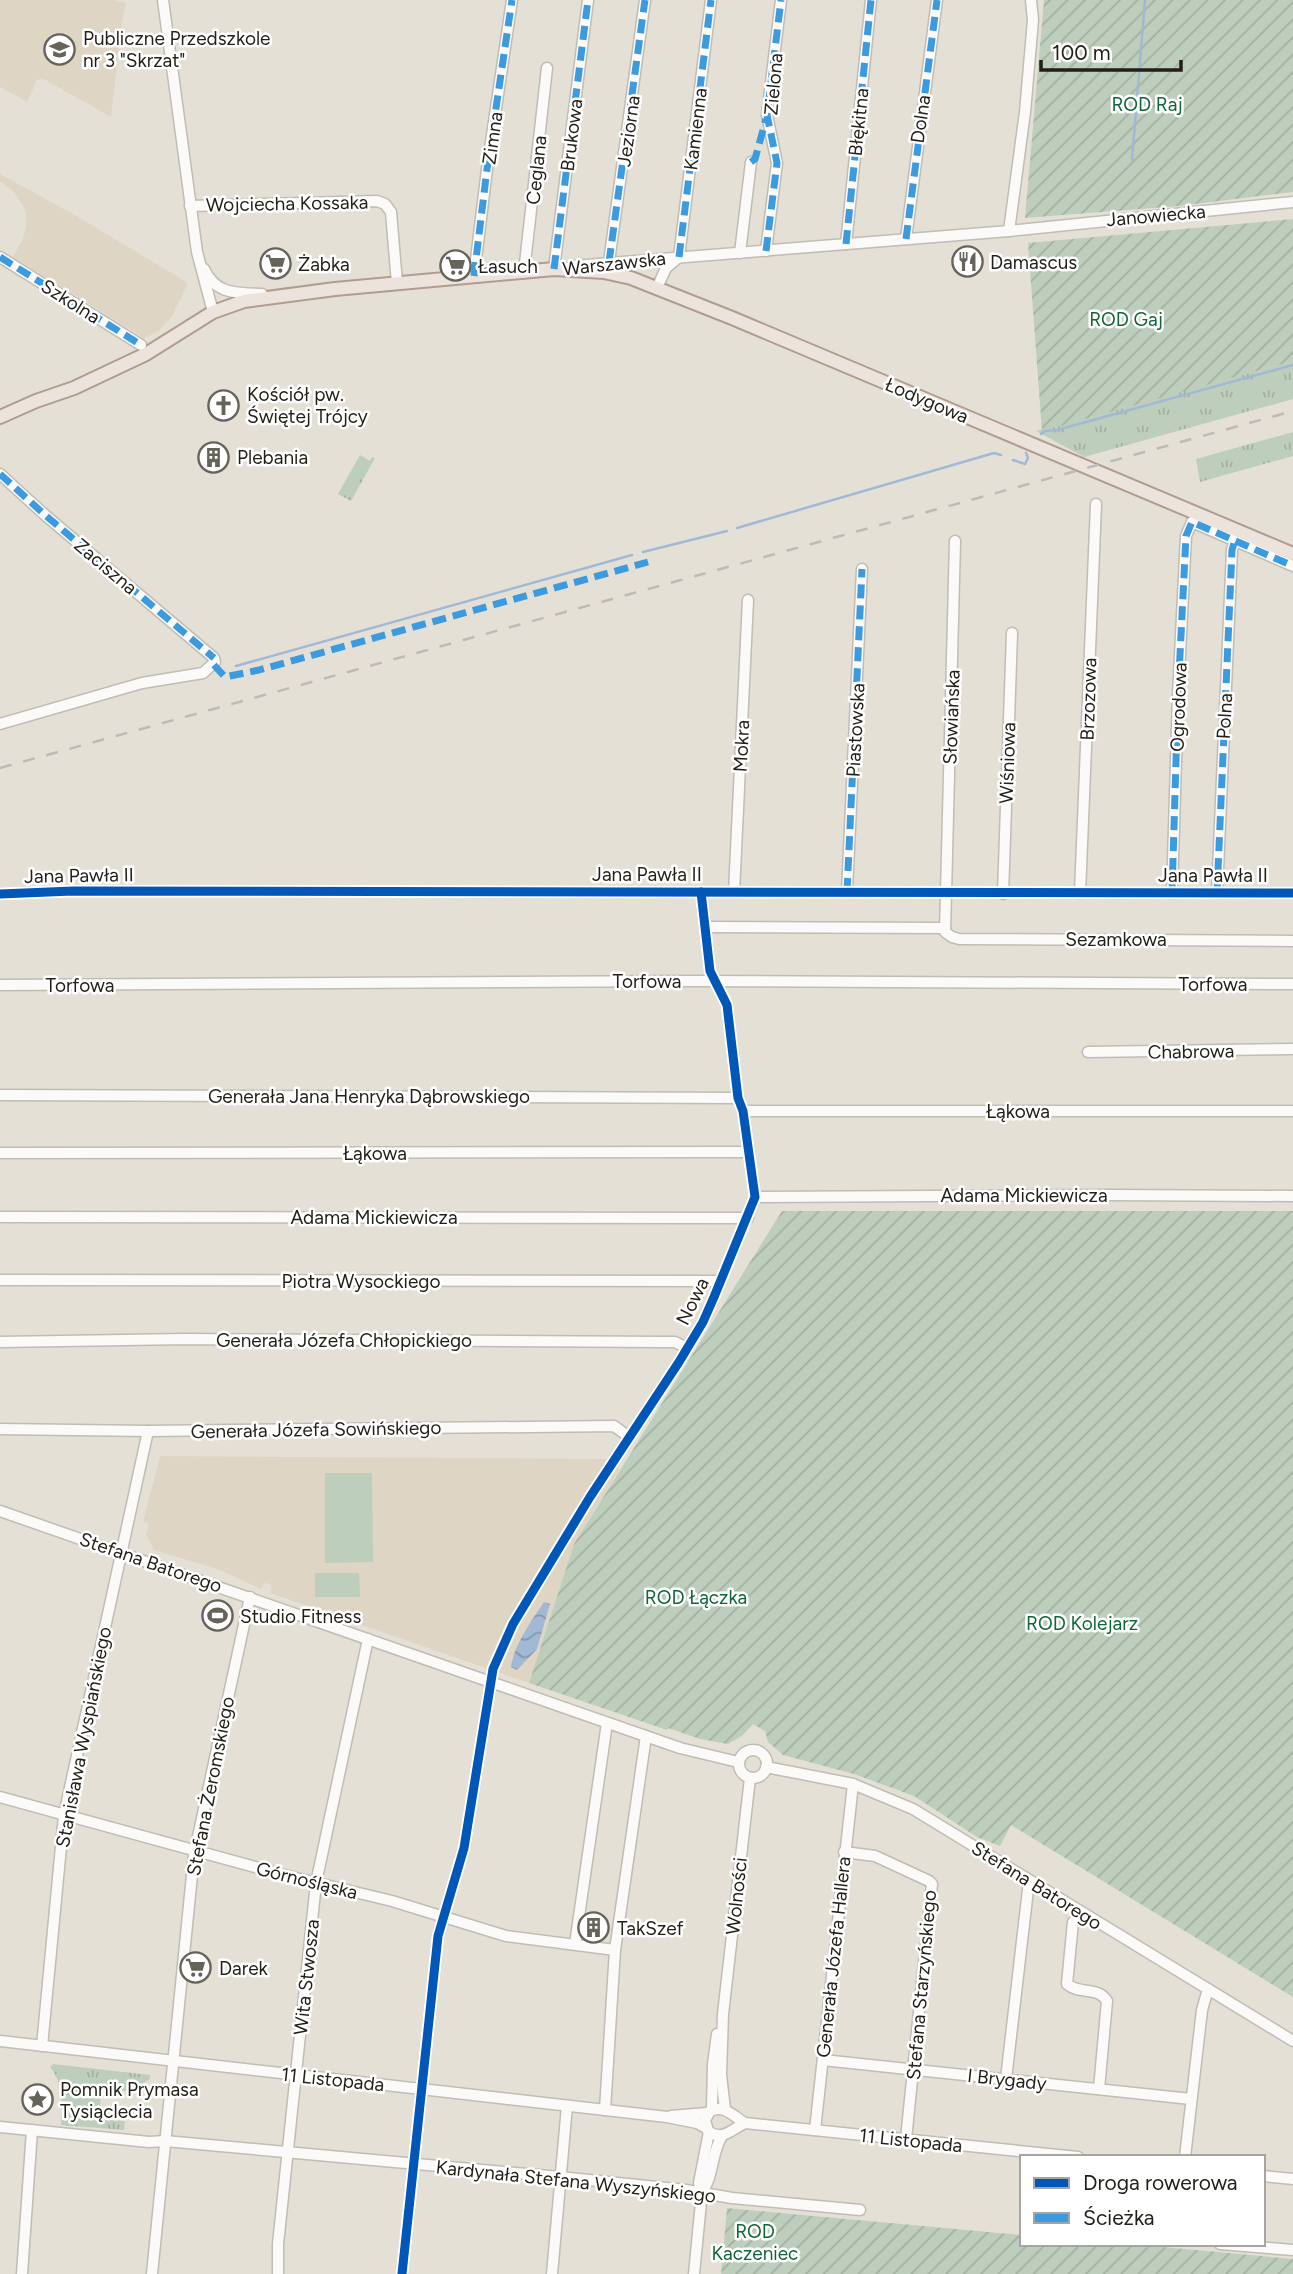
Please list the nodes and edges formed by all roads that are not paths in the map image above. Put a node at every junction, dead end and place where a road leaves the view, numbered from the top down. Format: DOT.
graph roads {
  1 [pos="512,0"];
  2 [pos="588,0"];
  3 [pos="645,0"];
  4 [pos="711,0"];
  5 [pos="781,0"];
  6 [pos="871,0"];
  7 [pos="937,0"];
  8 [pos="1031,0"];
  9 [pos="160,1"];
  10 [pos="547,68"];
  11 [pos="751,162"];
  12 [pos="1293,202"];
  13 [pos="190,206"];
  14 [pos="1014,230"];
  15 [pos="906,239"];
  16 [pos="846,244"];
  17 [pos="766,251"];
  18 [pos="197,252"];
  19 [pos="740,253"];
  20 [pos="0,257"];
  21 [pos="679,257"];
  22 [pos="609,262"];
  23 [pos="554,269"];
  24 [pos="524,272"];
  25 [pos="474,276"];
  26 [pos="397,283"];
  27 [pos="657,288"];
  28 [pos="276,295"];
  29 [pos="212,313"];
  30 [pos="141,345"];
  31 [pos="0,417"];
  32 [pos="0,474"];
  33 [pos="1096,504"];
  34 [pos="1235,540"];
  35 [pos="955,541"];
  36 [pos="1293,555"];
  37 [pos="1293,566"];
  38 [pos="862,569"];
  39 [pos="748,600"];
  40 [pos="1012,633"];
  41 [pos="0,723"];
  42 [pos="701,892"];
  43 [pos="734,892"];
  44 [pos="847,892"];
  45 [pos="945,893"];
  46 [pos="1080,893"];
  47 [pos="1172,893"];
  48 [pos="1217,893"];
  49 [pos="1293,893"];
  50 [pos="0,894"];
  51 [pos="1003,894"];
  52 [pos="705,927"];
  53 [pos="944,928"];
  54 [pos="1293,942"];
  55 [pos="716,982"];
  56 [pos="1293,984"];
  57 [pos="0,985"];
  58 [pos="1293,1049"];
  59 [pos="1088,1052"];
  60 [pos="0,1095"];
  61 [pos="738,1098"];
  62 [pos="743,1111"];
  63 [pos="1293,1111"];
  64 [pos="749,1152"];
  65 [pos="0,1153"];
  66 [pos="1293,1196"];
  67 [pos="755,1197"];
  68 [pos="0,1217"];
  69 [pos="748,1218"];
  70 [pos="0,1280"];
  71 [pos="721,1281"];
  72 [pos="0,1342"];
  73 [pos="687,1348"];
  74 [pos="0,1429"];
  75 [pos="148,1431"];
  76 [pos="629,1437"];
  77 [pos="0,1511"];
  78 [pos="121,1552"];
  79 [pos="250,1597"];
  80 [pos="368,1639"];
  81 [pos="491,1682"];
  82 [pos="607,1723"];
  83 [pos="646,1736"];
  84 [pos="738,1762"];
  85 [pos="766,1767"];
  86 [pos="750,1778"];
  87 [pos="853,1784"];
  88 [pos="0,1797"];
  89 [pos="64,1815"];
  90 [pos="195,1850"];
  91 [pos="844,1852"];
  92 [pos="1029,1881"];
  93 [pos="316,1883"];
  94 [pos="443,1918"];
  95 [pos="1073,1923"];
  96 [pos="575,1944"];
  97 [pos="615,1950"];
  98 [pos="1208,1989"];
  99 [pos="723,2014"];
  100 [pos="0,2041"];
  101 [pos="1293,2041"];
  102 [pos="42,2046"];
  103 [pos="173,2060"];
  104 [pos="822,2060"];
  105 [pos="914,2070"];
  106 [pos="297,2075"];
  107 [pos="1006,2079"];
  108 [pos="422,2089"];
  109 [pos="1099,2089"];
  110 [pos="1191,2099"];
  111 [pos="567,2106"];
  112 [pos="605,2110"];
  113 [pos="709,2111"];
  114 [pos="728,2111"];
  115 [pos="667,2117"];
  116 [pos="745,2123"];
  117 [pos="0,2127"];
  118 [pos="32,2130"];
  119 [pos="707,2130"];
  120 [pos="815,2130"];
  121 [pos="726,2133"];
  122 [pos="906,2139"];
  123 [pos="165,2141"];
  124 [pos="288,2152"];
  125 [pos="1059,2155"];
  126 [pos="1185,2155"];
  127 [pos="412,2163"];
  128 [pos="1265,2176"];
  129 [pos="560,2177"];
  130 [pos="1293,2179"];
  131 [pos="702,2193"];
  132 [pos="860,2210"];
  133 [pos="1244,2246"];
  134 [pos="1293,2250"];
  135 [pos="22,2274"];
  136 [pos="152,2274"];
  137 [pos="278,2274"];
  138 [pos="402,2274"];
  139 [pos="552,2274"];
  140 [pos="694,2274"];
  1 -- 25 [label="street, Zimna"];
  2 -- 23 [label="street, Brukowa"];
  3 -- 22 [label="street, Jeziorna"];
  4 -- 21 [label="street, Kamienna"];
  5 -- 17 [label="street, Zielona"];
  6 -- 16 [label="street, Błękitna"];
  7 -- 15 [label="street, Dolna"];
  8 -- 14 [label="street"];
  9 -- 13 [label="street"];
  10 -- 24 [label="street, Ceglana"];
  11 -- 19 [label="street"];
  12 -- 14 [label="street, Janowiecka"];
  13 -- 18 [label="street"];
  13 -- 26 [label="street, Wojciecha Kossaka"];
  14 -- 15 [label="street, Warszawska"];
  15 -- 16 [label="street, Warszawska"];
  16 -- 17 [label="street, Warszawska"];
  17 -- 19 [label="street, Warszawska"];
  18 -- 28 [label="street"];
  18 -- 29 [label="street"];
  19 -- 21 [label="street, Warszawska"];
  20 -- 30 [label="street, Szkolna"];
  21 -- 22 [label="street, Warszawska"];
  21 -- 27 [label="street"];
  22 -- 23 [label="street, Warszawska"];
  23 -- 24 [label="main road, Warszawska"];
  23 -- 27 [label="main road, Łodygowa"];
  24 -- 25 [label="main road, Warszawska"];
  25 -- 26 [label="main road, Warszawska"];
  26 -- 28 [label="main road, Warszawska"];
  27 -- 36 [label="main road, Łodygowa"];
  28 -- 29 [label="main road, Warszawska"];
  29 -- 31 [label="main road, Warszawska"];
  32 -- 41 [label="street, Zaciszna"];
  33 -- 46 [label="street, Brzozowa"];
  34 -- 37 [label="street"];
  34 -- 47 [label="street, Ogrodowa"];
  34 -- 48 [label="street, Polna"];
  35 -- 45 [label="street, Słowiańska"];
  38 -- 44 [label="street, Piastowska"];
  39 -- 43 [label="street, Mokra"];
  40 -- 51 [label="street, Wiśniowa"];
  42 -- 43 [label="street, Jana Pawła II"];
  42 -- 50 [label="street, Jana Pawła II"];
  42 -- 52 [label="street, Nowa"];
  43 -- 44 [label="street, Jana Pawła II"];
  44 -- 45 [label="street, Jana Pawła II"];
  45 -- 51 [label="street, Jana Pawła II"];
  45 -- 53 [label="street"];
  46 -- 47 [label="street, Jana Pawła II"];
  46 -- 51 [label="street, Jana Pawła II"];
  47 -- 48 [label="street, Jana Pawła II"];
  48 -- 49 [label="street, Jana Pawła II"];
  52 -- 53 [label="street, Sezamkowa"];
  52 -- 55 [label="street, Nowa"];
  53 -- 54 [label="street, Sezamkowa"];
  55 -- 56 [label="street, Torfowa"];
  55 -- 57 [label="street, Torfowa"];
  55 -- 61 [label="street, Nowa"];
  58 -- 59 [label="street, Chabrowa"];
  60 -- 61 [label="street, Generała Jana Henryka Dąbrowskiego"];
  61 -- 62 [label="street, Nowa"];
  62 -- 63 [label="street, Łąkowa"];
  62 -- 64 [label="street, Nowa"];
  64 -- 65 [label="street, Łąkowa"];
  64 -- 67 [label="street, Nowa"];
  66 -- 67 [label="street, Adama Mickiewicza"];
  67 -- 69 [label="street, Nowa"];
  68 -- 69 [label="street, Adama Mickiewicza"];
  69 -- 71 [label="street, Nowa"];
  70 -- 71 [label="street, Piotra Wysockiego"];
  71 -- 73 [label="street, Nowa"];
  72 -- 73 [label="street, Generała Józefa Chłopickiego"];
  73 -- 76 [label="street, Nowa"];
  74 -- 75 [label="street, Generała Józefa Sowińskiego"];
  75 -- 76 [label="street, Generała Józefa Sowińskiego"];
  75 -- 78 [label="street, Stanisława Wyspiańskiego"];
  76 -- 81 [label="street, Nowa"];
  77 -- 78 [label="street, Stefana Batorego"];
  78 -- 79 [label="street, Stefana Batorego"];
  78 -- 89 [label="street, Stanisława Wyspiańskiego"];
  79 -- 80 [label="street, Stefana Batorego"];
  79 -- 90 [label="street, Stefana Żeromskiego"];
  80 -- 81 [label="street, Stefana Batorego"];
  80 -- 93 [label="street, Wita Stwosza"];
  81 -- 82 [label="street, Stefana Batorego"];
  81 -- 94 [label="street, Nowa"];
  82 -- 83 [label="street, Stefana Batorego"];
  82 -- 96 [label="street"];
  83 -- 84 [label="street, Stefana Batorego"];
  83 -- 97 [label="street"];
  84 -- 85 [label="street"];
  84 -- 86 [label="street"];
  85 -- 86 [label="street"];
  85 -- 87 [label="street, Stefana Batorego"];
  86 -- 99 [label="street, Wolności"];
  87 -- 91 [label="street, Generała Józefa Hallera"];
  87 -- 92 [label="street, Stefana Batorego"];
  88 -- 89 [label="street, Górnośląska"];
  89 -- 90 [label="street, Górnośląska"];
  89 -- 102 [label="street, Stanisława Wyspiańskiego"];
  90 -- 93 [label="street, Górnośląska"];
  90 -- 103 [label="street, Stefana Żeromskiego"];
  91 -- 104 [label="street, Generała Józefa Hallera"];
  91 -- 105 [label="street, Stefana Starzyńskiego"];
  92 -- 98 [label="street, Stefana Batorego"];
  92 -- 107 [label="street"];
  93 -- 94 [label="street, Górnośląska"];
  93 -- 106 [label="street, Wita Stwosza"];
  94 -- 96 [label="street, Górnośląska"];
  94 -- 108 [label="street, Nowa"];
  95 -- 109 [label="street"];
  96 -- 97 [label="street, Górnośląska"];
  97 -- 112 [label="street"];
  98 -- 101 [label="street, Stefana Batorego"];
  98 -- 110 [label="street"];
  99 -- 113 [label="street, Wolności"];
  99 -- 114 [label="street, Wolności"];
  100 -- 102 [label="street, 11 Listopada"];
  102 -- 103 [label="street, 11 Listopada"];
  103 -- 106 [label="street, 11 Listopada"];
  103 -- 123 [label="street, Stefana Żeromskiego"];
  104 -- 105 [label="street, I Brygady"];
  104 -- 120 [label="street, Generała Józefa Hallera"];
  105 -- 107 [label="street, I Brygady"];
  105 -- 122 [label="street, Stefana Starzyńskiego"];
  106 -- 108 [label="street, 11 Listopada"];
  106 -- 124 [label="street, Wita Stwosza"];
  107 -- 109 [label="street, I Brygady"];
  108 -- 111 [label="street, 11 Listopada"];
  108 -- 127 [label="street, Nowa"];
  109 -- 110 [label="street, I Brygady"];
  110 -- 126 [label="street"];
  111 -- 112 [label="street, 11 Listopada"];
  111 -- 129 [label="street"];
  112 -- 115 [label="street, 11 Listopada"];
  113 -- 114 [label="street"];
  113 -- 115 [label="street, 11 Listopada"];
  113 -- 119 [label="street"];
  114 -- 116 [label="street, 11 Listopada"];
  114 -- 121 [label="street"];
  115 -- 119 [label="street, 11 Listopada"];
  116 -- 120 [label="street, 11 Listopada"];
  116 -- 121 [label="street"];
  117 -- 118 [label="street, Kardynała Stefana Wyszyńskiego"];
  118 -- 123 [label="street, Kardynała Stefana Wyszyńskiego"];
  118 -- 135 [label="street"];
  119 -- 121 [label="street"];
  119 -- 131 [label="street"];
  120 -- 122 [label="street, 11 Listopada"];
  121 -- 131 [label="street"];
  122 -- 125 [label="street, 11 Listopada"];
  123 -- 124 [label="street, Kardynała Stefana Wyszyńskiego"];
  123 -- 136 [label="street, Stefana Żeromskiego"];
  124 -- 127 [label="street, Kardynała Stefana Wyszyńskiego"];
  124 -- 137 [label="street, Wita Stwosza"];
  127 -- 129 [label="street, Kardynała Stefana Wyszyńskiego"];
  127 -- 138 [label="street, Nowa"];
  128 -- 130 [label="street"];
  129 -- 131 [label="street, Kardynała Stefana Wyszyńskiego"];
  129 -- 139 [label="street"];
  131 -- 132 [label="street, Kardynała Stefana Wyszyńskiego"];
  131 -- 140 [label="street"];
  133 -- 134 [label="street"];
}
